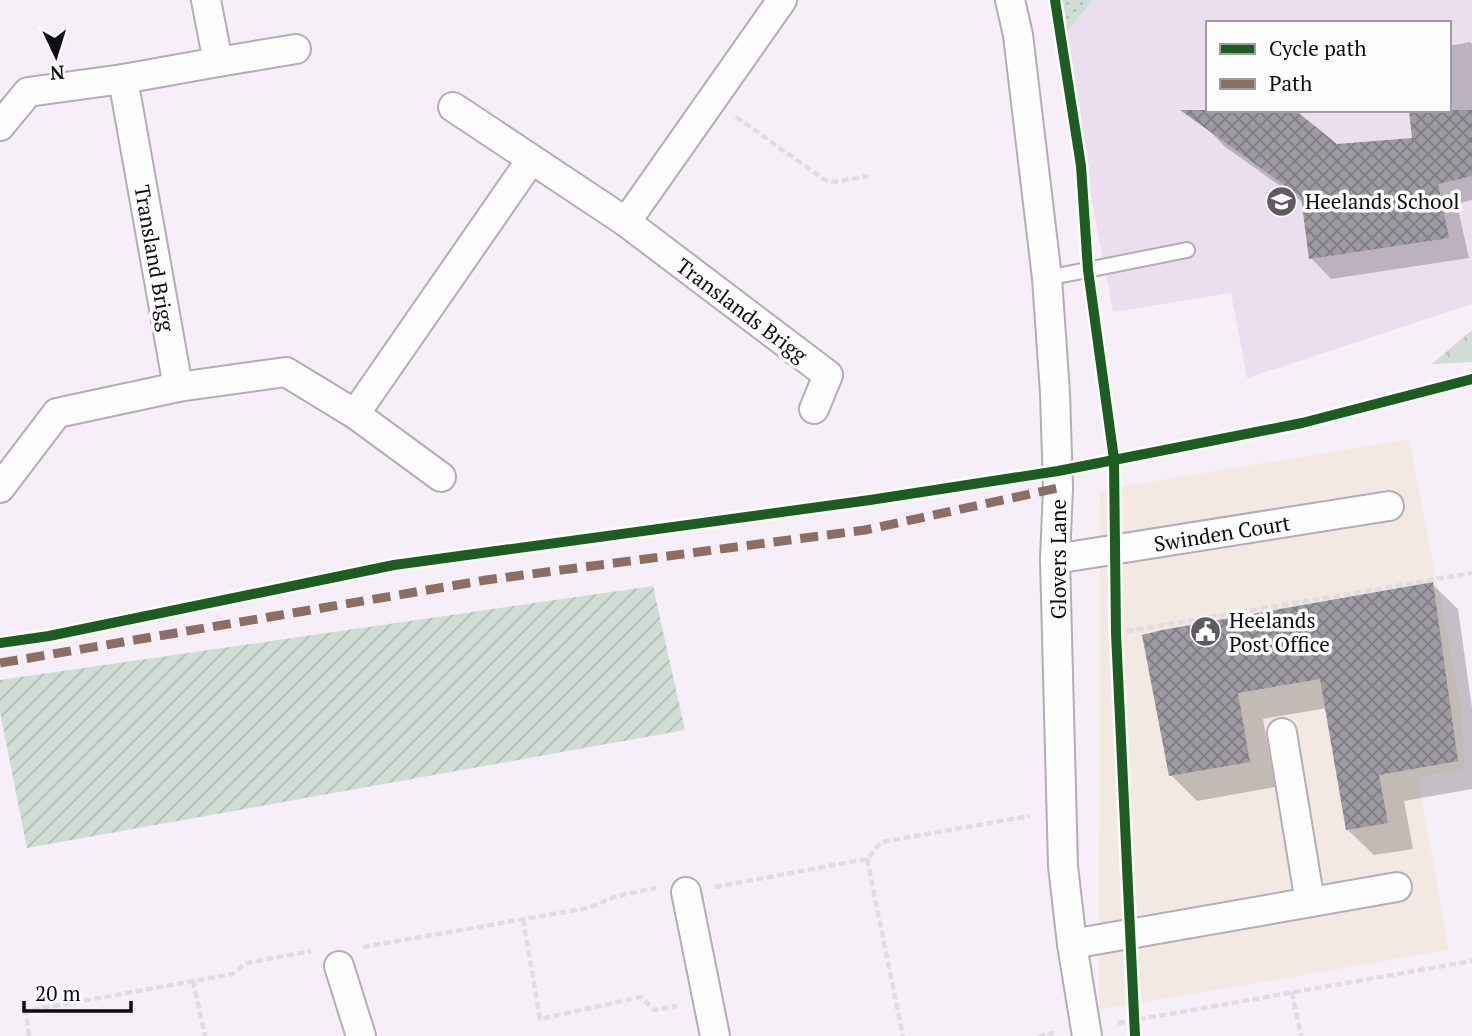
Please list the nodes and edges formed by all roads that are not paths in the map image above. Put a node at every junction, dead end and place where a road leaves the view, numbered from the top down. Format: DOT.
graph roads {
  1 [pos="206,0"];
  2 [pos="782,0"];
  3 [pos="1010,0"];
  4 [pos="296,49"];
  5 [pos="218,62"];
  6 [pos="123,79"];
  7 [pos="453,107"];
  8 [pos="0,125"];
  9 [pos="531,160"];
  10 [pos="626,222"];
  11 [pos="1187,250"];
  12 [pos="1047,278"];
  13 [pos="178,387"];
  14 [pos="814,409"];
  15 [pos="355,414"];
  16 [pos="441,477"];
  17 [pos="0,488"];
  18 [pos="1389,506"];
  19 [pos="1055,559"];
  20 [pos="1282,733"];
  21 [pos="1397,887"];
  22 [pos="686,892"];
  23 [pos="1310,902"];
  24 [pos="1072,944"];
  25 [pos="339,966"];
  26 [pos="362,1036"];
  27 [pos="715,1036"];
  28 [pos="1087,1036"];
  1 -- 5 [label="street"];
  2 -- 10 [label="street"];
  3 -- 12 [label="street, Glovers Lane"];
  4 -- 5 [label="street"];
  5 -- 6 [label="street"];
  6 -- 8 [label="street"];
  6 -- 13 [label="street, Transland Brigg"];
  7 -- 9 [label="street, Translands Brigg"];
  9 -- 10 [label="street, Translands Brigg"];
  9 -- 15 [label="street"];
  10 -- 14 [label="street, Translands Brigg"];
  11 -- 12 [label="lane"];
  12 -- 19 [label="street, Glovers Lane"];
  13 -- 15 [label="street"];
  13 -- 17 [label="street"];
  15 -- 16 [label="street"];
  18 -- 19 [label="street, Swinden Court"];
  19 -- 24 [label="street, Glovers Lane"];
  20 -- 23 [label="street"];
  21 -- 23 [label="street"];
  22 -- 27 [label="street"];
  23 -- 24 [label="street"];
  24 -- 28 [label="street, Glovers Lane"];
  25 -- 26 [label="street"];
}
